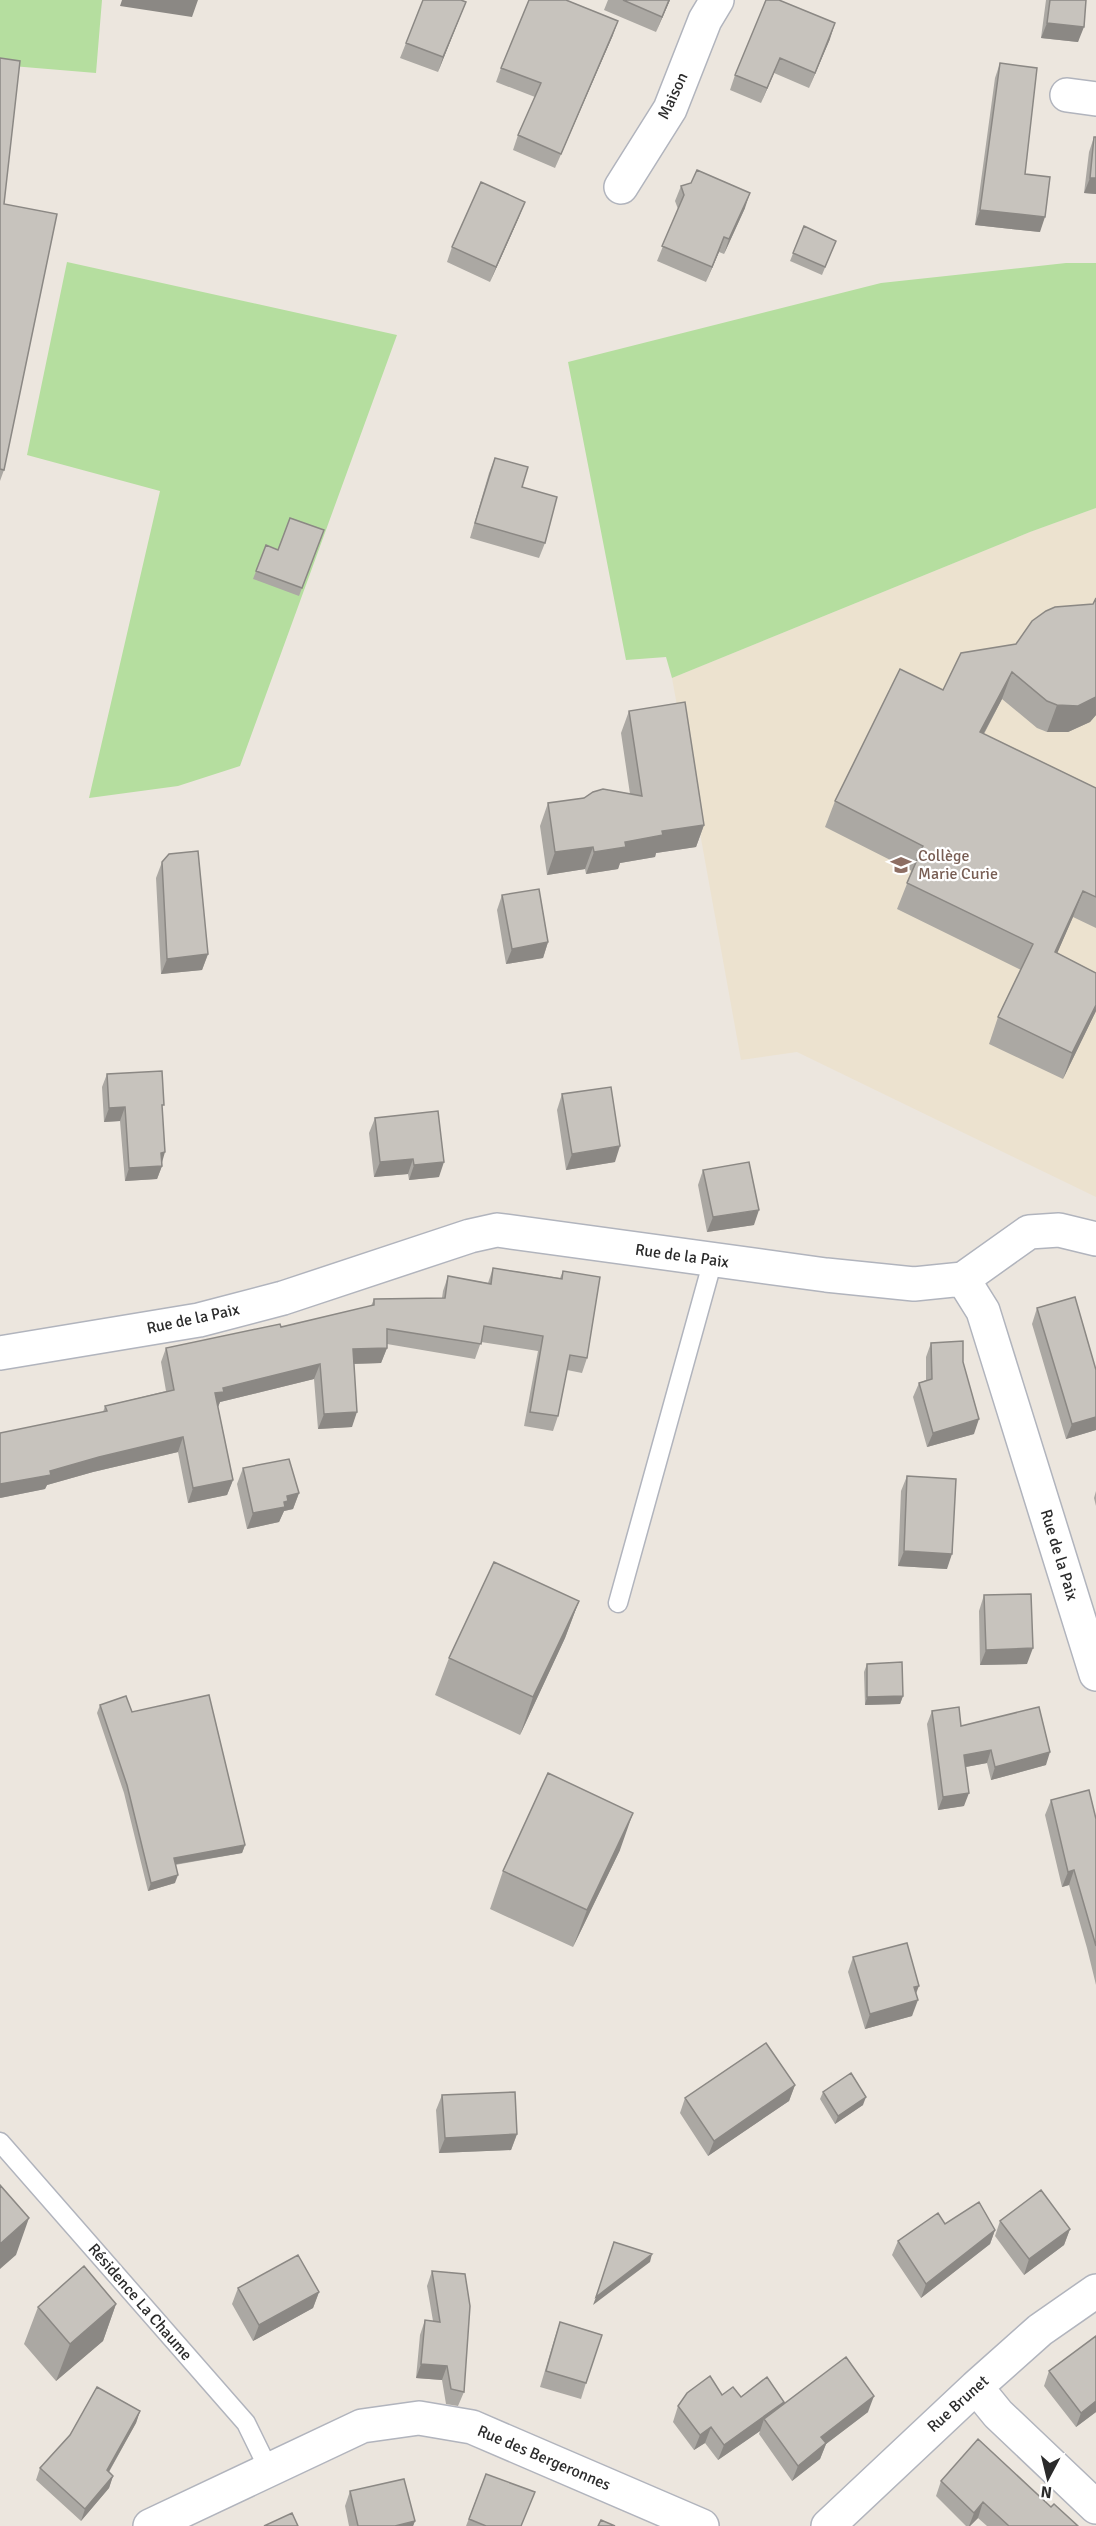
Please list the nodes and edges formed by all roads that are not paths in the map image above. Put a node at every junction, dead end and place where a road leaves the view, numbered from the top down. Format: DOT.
graph roads {
  1 [pos="717,0"];
  2 [pos="621,187"];
  3 [pos="1096,1239"];
  4 [pos="713,1260"];
  5 [pos="963,1279"];
  6 [pos="0,1353"];
  7 [pos="618,1604"];
  8 [pos="1096,1674"];
  9 [pos="0,2142"];
  10 [pos="1096,2290"];
  11 [pos="976,2386"];
  12 [pos="269,2470"];
  13 [pos="1096,2507"];
  14 [pos="150,2526"];
  15 [pos="702,2526"];
  16 [pos="828,2526"];
  1 -- 2 [label="street, Maison"];
  3 -- 5 [label="street"];
  4 -- 5 [label="street, Rue de la Paix"];
  4 -- 6 [label="street, Rue de la Paix"];
  4 -- 7 [label="lane"];
  5 -- 8 [label="street, Rue de la Paix"];
  9 -- 12 [label="lane, Résidence La Chaume"];
  10 -- 11 [label="street, Rue Brunet"];
  11 -- 13 [label="street"];
  11 -- 16 [label="street, Rue Brunet"];
  12 -- 14 [label="street, Rue des Bergeronnes"];
  12 -- 15 [label="street, Rue des Bergeronnes"];
}
